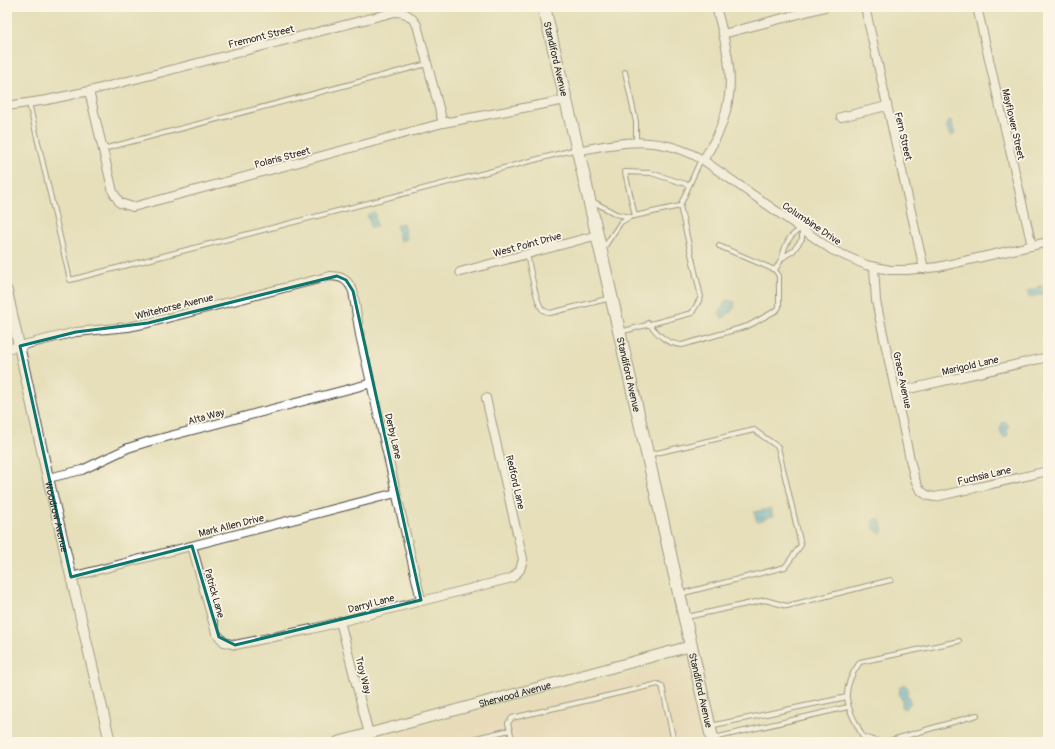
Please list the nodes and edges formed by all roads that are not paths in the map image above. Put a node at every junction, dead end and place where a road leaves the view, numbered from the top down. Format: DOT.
graph roads {
  1 [pos="544,7"];
  2 [pos="716,7"];
  3 [pos="825,7"];
  4 [pos="865,7"];
  5 [pos="978,7"];
  6 [pos="724,34"];
  7 [pos="427,64"];
  8 [pos="625,72"];
  9 [pos="89,91"];
  10 [pos="566,100"];
  11 [pos="29,103"];
  12 [pos="7,106"];
  13 [pos="887,106"];
  14 [pos="841,117"];
  15 [pos="443,123"];
  16 [pos="636,141"];
  17 [pos="102,150"];
  18 [pos="578,150"];
  19 [pos="702,159"];
  20 [pos="689,185"];
  21 [pos="590,199"];
  22 [pos="680,206"];
  23 [pos="635,216"];
  24 [pos="630,217"];
  25 [pos="802,229"];
  26 [pos="598,235"];
  27 [pos="1048,242"];
  28 [pos="719,246"];
  29 [pos="1032,246"];
  30 [pos="602,252"];
  31 [pos="526,254"];
  32 [pos="782,258"];
  33 [pos="874,267"];
  34 [pos="924,269"];
  35 [pos="775,270"];
  36 [pos="460,272"];
  37 [pos="344,278"];
  38 [pos="7,291"];
  39 [pos="612,297"];
  40 [pos="648,324"];
  41 [pos="620,332"];
  42 [pos="20,346"];
  43 [pos="7,349"];
  44 [pos="1048,357"];
  45 [pos="372,383"];
  46 [pos="896,392"];
  47 [pos="486,398"];
  48 [pos="647,455"];
  49 [pos="1048,471"];
  50 [pos="48,478"];
  51 [pos="396,493"];
  52 [pos="924,494"];
  53 [pos="192,546"];
  54 [pos="520,570"];
  55 [pos="71,577"];
  56 [pos="891,580"];
  57 [pos="679,594"];
  58 [pos="420,600"];
  59 [pos="684,618"];
  60 [pos="340,621"];
  61 [pos="959,641"];
  62 [pos="224,642"];
  63 [pos="691,646"];
  64 [pos="847,697"];
  65 [pos="848,707"];
  66 [pos="977,715"];
  67 [pos="709,726"];
  68 [pos="510,730"];
  69 [pos="369,734"];
  70 [pos="713,740"];
  71 [pos="110,742"];
  72 [pos="338,742"];
  73 [pos="459,742"];
  74 [pos="513,742"];
  75 [pos="674,742"];
  76 [pos="880,742"];
  77 [pos="885,742"];
  1 -- 10 [label="main road, Standiford Avenue"];
  2 -- 6 [label="street"];
  3 -- 6 [label="street"];
  4 -- 13 [label="street, Fern Street"];
  5 -- 29 [label="street, Mayflower Street"];
  6 -- 19 [label="street"];
  7 -- 9 [label="street, Fremont Street"];
  7 -- 15 [label="street, Fremont Street"];
  7 -- 17 [label="lane"];
  8 -- 16 [label="lane"];
  9 -- 11 [label="street, Fremont Street"];
  9 -- 17 [label="street, Polaris Street"];
  10 -- 15 [label="street, Polaris Street"];
  10 -- 18 [label="main road, Standiford Avenue"];
  11 -- 12 [label="street, Fremont Street"];
  11 -- 18 [label="lane"];
  13 -- 14 [label="street"];
  13 -- 34 [label="street, Fern Street"];
  15 -- 17 [label="street, Polaris Street"];
  16 -- 18 [label="street, Columbine Drive"];
  16 -- 19 [label="street, Columbine Drive"];
  18 -- 21 [label="main road, Standiford Avenue"];
  19 -- 20 [label="lane"];
  19 -- 25 [label="street, Columbine Drive"];
  20 -- 22 [label="lane"];
  20 -- 23 [label="lane"];
  21 -- 24 [label="lane"];
  21 -- 26 [label="main road, Standiford Avenue"];
  22 -- 23 [label="lane"];
  22 -- 40 [label="lane"];
  23 -- 24 [label="lane"];
  24 -- 30 [label="lane"];
  25 -- 32 [label="lane"];
  25 -- 32 [label="lane"];
  25 -- 33 [label="street, Columbine Drive"];
  26 -- 30 [label="main road, Standiford Avenue"];
  26 -- 31 [label="street, West Point Drive"];
  27 -- 29 [label="street, Columbine Drive"];
  28 -- 35 [label="lane"];
  29 -- 34 [label="street, Columbine Drive"];
  30 -- 39 [label="main road, Standiford Avenue"];
  31 -- 36 [label="street, West Point Drive"];
  31 -- 39 [label="lane"];
  32 -- 35 [label="lane"];
  33 -- 34 [label="street, Columbine Drive"];
  33 -- 46 [label="street, Grace Avenue"];
  35 -- 40 [label="lane"];
  37 -- 42 [label="street, Whitehorse Avenue"];
  37 -- 45 [label="street, Derby Lane"];
  38 -- 42 [label="street, Woodrow Avenue"];
  39 -- 41 [label="main road, Standiford Avenue"];
  40 -- 41 [label="lane"];
  41 -- 48 [label="main road, Standiford Avenue"];
  42 -- 43 [label="street, Whitehorse Avenue"];
  42 -- 50 [label="street, Woodrow Avenue"];
  44 -- 46 [label="street, Marigold Lane"];
  45 -- 50 [label="street, Alta Way"];
  45 -- 51 [label="street, Derby Lane"];
  46 -- 52 [label="street, Grace Avenue"];
  47 -- 54 [label="street, Redford Lane"];
  48 -- 57 [label="main road, Standiford Avenue"];
  48 -- 57 [label="lane"];
  49 -- 52 [label="street, Fuchsia Lane"];
  50 -- 55 [label="street, Woodrow Avenue"];
  51 -- 53 [label="street, Mark Allen Drive"];
  51 -- 58 [label="street, Derby Lane"];
  53 -- 55 [label="street, Mark Allen Drive"];
  53 -- 62 [label="street, Patrick Lane"];
  54 -- 58 [label="street, Darryl Lane"];
  55 -- 71 [label="street, Woodrow Avenue"];
  56 -- 59 [label="lane"];
  57 -- 59 [label="main road, Standiford Avenue"];
  58 -- 60 [label="street, Darryl Lane"];
  59 -- 63 [label="main road, Standiford Avenue"];
  60 -- 62 [label="street, Darryl Lane"];
  60 -- 69 [label="street, Troy Way"];
  61 -- 64 [label="lane"];
  63 -- 67 [label="main road, Standiford Avenue"];
  63 -- 69 [label="street, Sherwood Avenue"];
  64 -- 65 [label="lane"];
  64 -- 67 [label="lane"];
  65 -- 70 [label="lane"];
  65 -- 76 [label="lane"];
  66 -- 77 [label="lane"];
  67 -- 70 [label="main road, Standiford Avenue"];
  68 -- 73 [label="lane"];
  68 -- 74 [label="lane"];
  68 -- 75 [label="lane"];
  69 -- 72 [label="street, Sherwood Avenue"];
}
